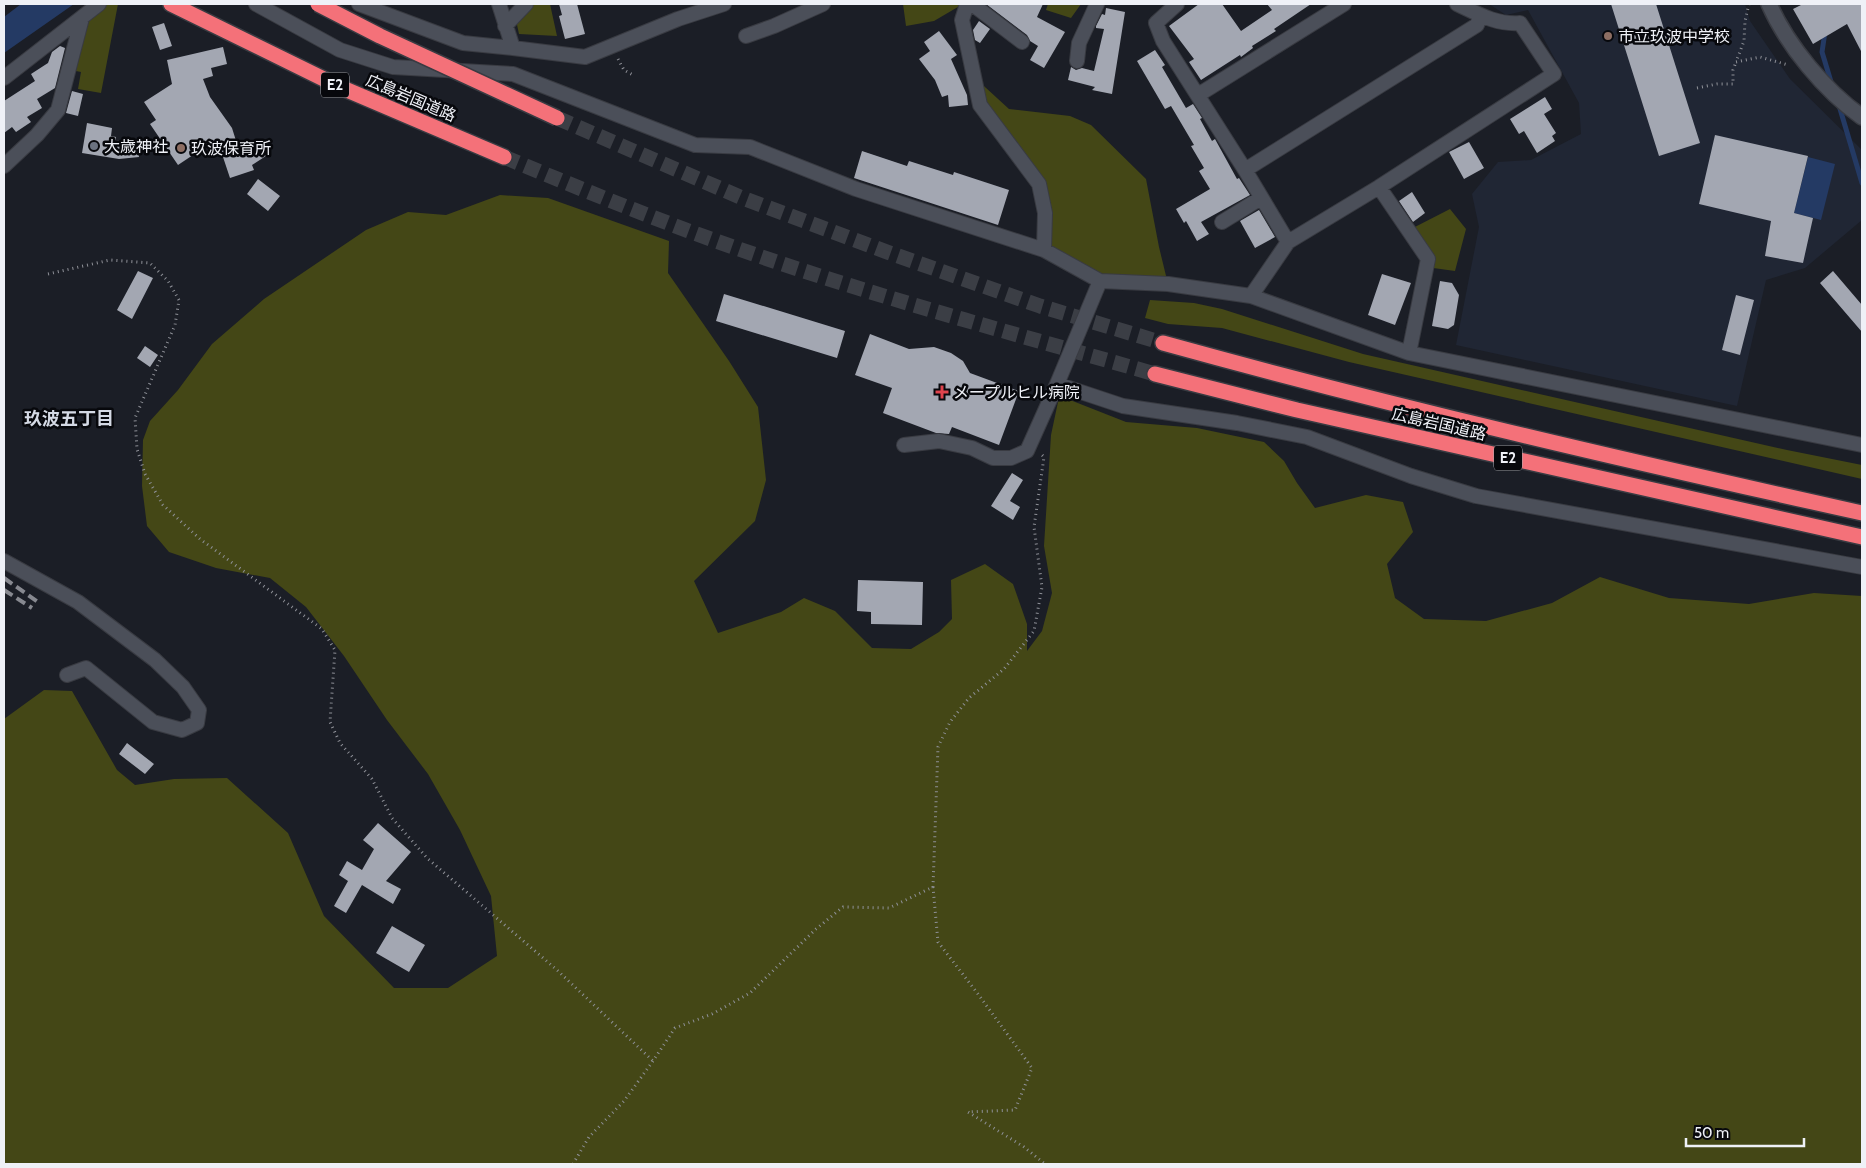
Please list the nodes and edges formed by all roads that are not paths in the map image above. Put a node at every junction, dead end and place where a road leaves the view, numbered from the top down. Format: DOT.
graph roads {
  1 [pos="99,4"];
  2 [pos="171,4"];
  3 [pos="256,4"];
  4 [pos="318,4"];
  5 [pos="358,4"];
  6 [pos="499,4"];
  7 [pos="526,4"];
  8 [pos="724,4"];
  9 [pos="823,4"];
  10 [pos="968,4"];
  11 [pos="972,4"];
  12 [pos="1097,4"];
  13 [pos="1177,4"];
  14 [pos="1344,4"];
  15 [pos="1457,4"];
  16 [pos="1769,4"];
  17 [pos="1480,16"];
  18 [pos="82,18"];
  19 [pos="505,26"];
  20 [pos="746,36"];
  21 [pos="1022,42"];
  22 [pos="512,48"];
  23 [pos="1077,61"];
  24 [pos="4,78"];
  25 [pos="1198,95"];
  26 [pos="1862,117"];
  27 [pos="557,118"];
  28 [pos="504,157"];
  29 [pos="4,166"];
  30 [pos="1245,170"];
  31 [pos="1379,187"];
  32 [pos="1261,198"];
  33 [pos="1222,222"];
  34 [pos="1288,242"];
  35 [pos="1044,250"];
  36 [pos="1100,280"];
  37 [pos="1251,296"];
  38 [pos="1163,344"];
  39 [pos="1409,353"];
  40 [pos="1155,374"];
  41 [pos="1057,384"];
  42 [pos="904,445"];
  43 [pos="1862,445"];
  44 [pos="1862,513"];
  45 [pos="1862,537"];
  46 [pos="4,561"];
  47 [pos="1862,567"];
  48 [pos="68,675"];
  1 -- 18 [label="street"];
  2 -- 28 [label="highway, 広島岩国道路 / E2"];
  3 -- 35 [label="street"];
  4 -- 27 [label="highway, bridge"];
  5 -- 22 [label="street"];
  6 -- 19 [label="street"];
  7 -- 19 [label="street"];
  8 -- 22 [label="street"];
  9 -- 20 [label="street"];
  10 -- 35 [label="street"];
  11 -- 21 [label="street"];
  12 -- 23 [label="street"];
  13 -- 25 [label="street"];
  14 -- 25 [label="street"];
  15 -- 17 [label="street"];
  16 -- 26 [label="street"];
  17 -- 30 [label="street"];
  17 -- 31 [label="street"];
  18 -- 24 [label="street"];
  18 -- 29 [label="street"];
  19 -- 22 [label="street"];
  25 -- 30 [label="street"];
  30 -- 32 [label="street"];
  31 -- 34 [label="street"];
  31 -- 39 [label="street"];
  32 -- 33 [label="street"];
  32 -- 34 [label="street"];
  34 -- 37 [label="street"];
  35 -- 36 [label="street"];
  36 -- 37 [label="street"];
  36 -- 41 [label="street"];
  37 -- 39 [label="street"];
  38 -- 44 [label="highway, 広島岩国道路 / E2"];
  39 -- 43 [label="street"];
  40 -- 45 [label="highway, 広島岩国道路 / E2"];
  41 -- 42 [label="street"];
  41 -- 47 [label="street"];
  46 -- 48 [label="street"];
}
